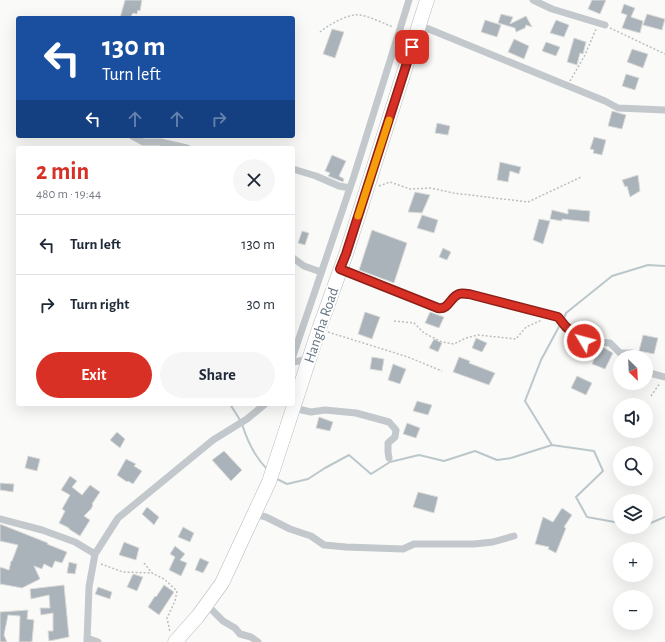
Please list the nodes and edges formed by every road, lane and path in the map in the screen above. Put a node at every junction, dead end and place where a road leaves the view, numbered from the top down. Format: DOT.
graph roads {
  1 [pos="409,0"];
  2 [pos="427,0"];
  3 [pos="533,0"];
  4 [pos="601,24"];
  5 [pos="419,25"];
  6 [pos="400,29"];
  7 [pos="320,32"];
  8 [pos="665,54"];
  9 [pos="567,86"];
  10 [pos="665,110"];
  11 [pos="136,138"];
  12 [pos="178,146"];
  13 [pos="295,170"];
  14 [pos="581,177"];
  15 [pos="350,188"];
  16 [pos="365,191"];
  17 [pos="295,259"];
  18 [pos="340,269"];
  19 [pos="321,272"];
  20 [pos="558,317"];
  21 [pos="394,321"];
  22 [pos="319,330"];
  23 [pos="295,350"];
  24 [pos="617,350"];
  25 [pos="310,359"];
  26 [pos="295,362"];
  27 [pos="442,371"];
  28 [pos="653,374"];
  29 [pos="665,377"];
  30 [pos="660,383"];
  31 [pos="651,396"];
  32 [pos="295,402"];
  33 [pos="263,406"];
  34 [pos="293,408"];
  35 [pos="389,458"];
  36 [pos="254,514"];
  37 [pos="0,519"];
  38 [pos="514,536"];
  39 [pos="94,558"];
  40 [pos="144,563"];
  41 [pos="152,573"];
  42 [pos="206,604"];
  43 [pos="173,639"];
  44 [pos="87,640"];
  45 [pos="98,642"];
  46 [pos="258,642"];
  1 -- 6 [label="street"];
  2 -- 5 [label="highway, Hangha Road"];
  3 -- 4 [label="street"];
  4 -- 8 [label="path"];
  4 -- 9 [label="path"];
  5 -- 9 [label="street"];
  5 -- 16 [label="highway, Hangha Road"];
  6 -- 7 [label="path"];
  6 -- 15 [label="street"];
  9 -- 10 [label="street"];
  11 -- 12 [label="street"];
  13 -- 15 [label="street"];
  14 -- 16 [label="path"];
  15 -- 19 [label="street"];
  16 -- 18 [label="highway, Hangha Road"];
  17 -- 19 [label="street"];
  18 -- 20 [label="street"];
  18 -- 22 [label="highway, Hangha Road"];
  19 -- 23 [label="street"];
  20 -- 21 [label="path"];
  20 -- 24 [label="street"];
  22 -- 25 [label="highway, Hangha Road"];
  22 -- 27 [label="path"];
  25 -- 26 [label="street"];
  25 -- 32 [label="highway, Hangha Road"];
  28 -- 29 [label="street"];
  30 -- 31 [label="path"];
  33 -- 39 [label="street"];
  34 -- 35 [label="street"];
  34 -- 36 [label="highway, Hangha Road"];
  36 -- 38 [label="street"];
  36 -- 42 [label="highway, Hangha Road"];
  37 -- 39 [label="street"];
  39 -- 41 [label="path"];
  39 -- 44 [label="street"];
  40 -- 41 [label="path"];
  41 -- 43 [label="path"];
  42 -- 43 [label="highway, Hangha Road"];
  42 -- 46 [label="street"];
  44 -- 45 [label="street"];
}
